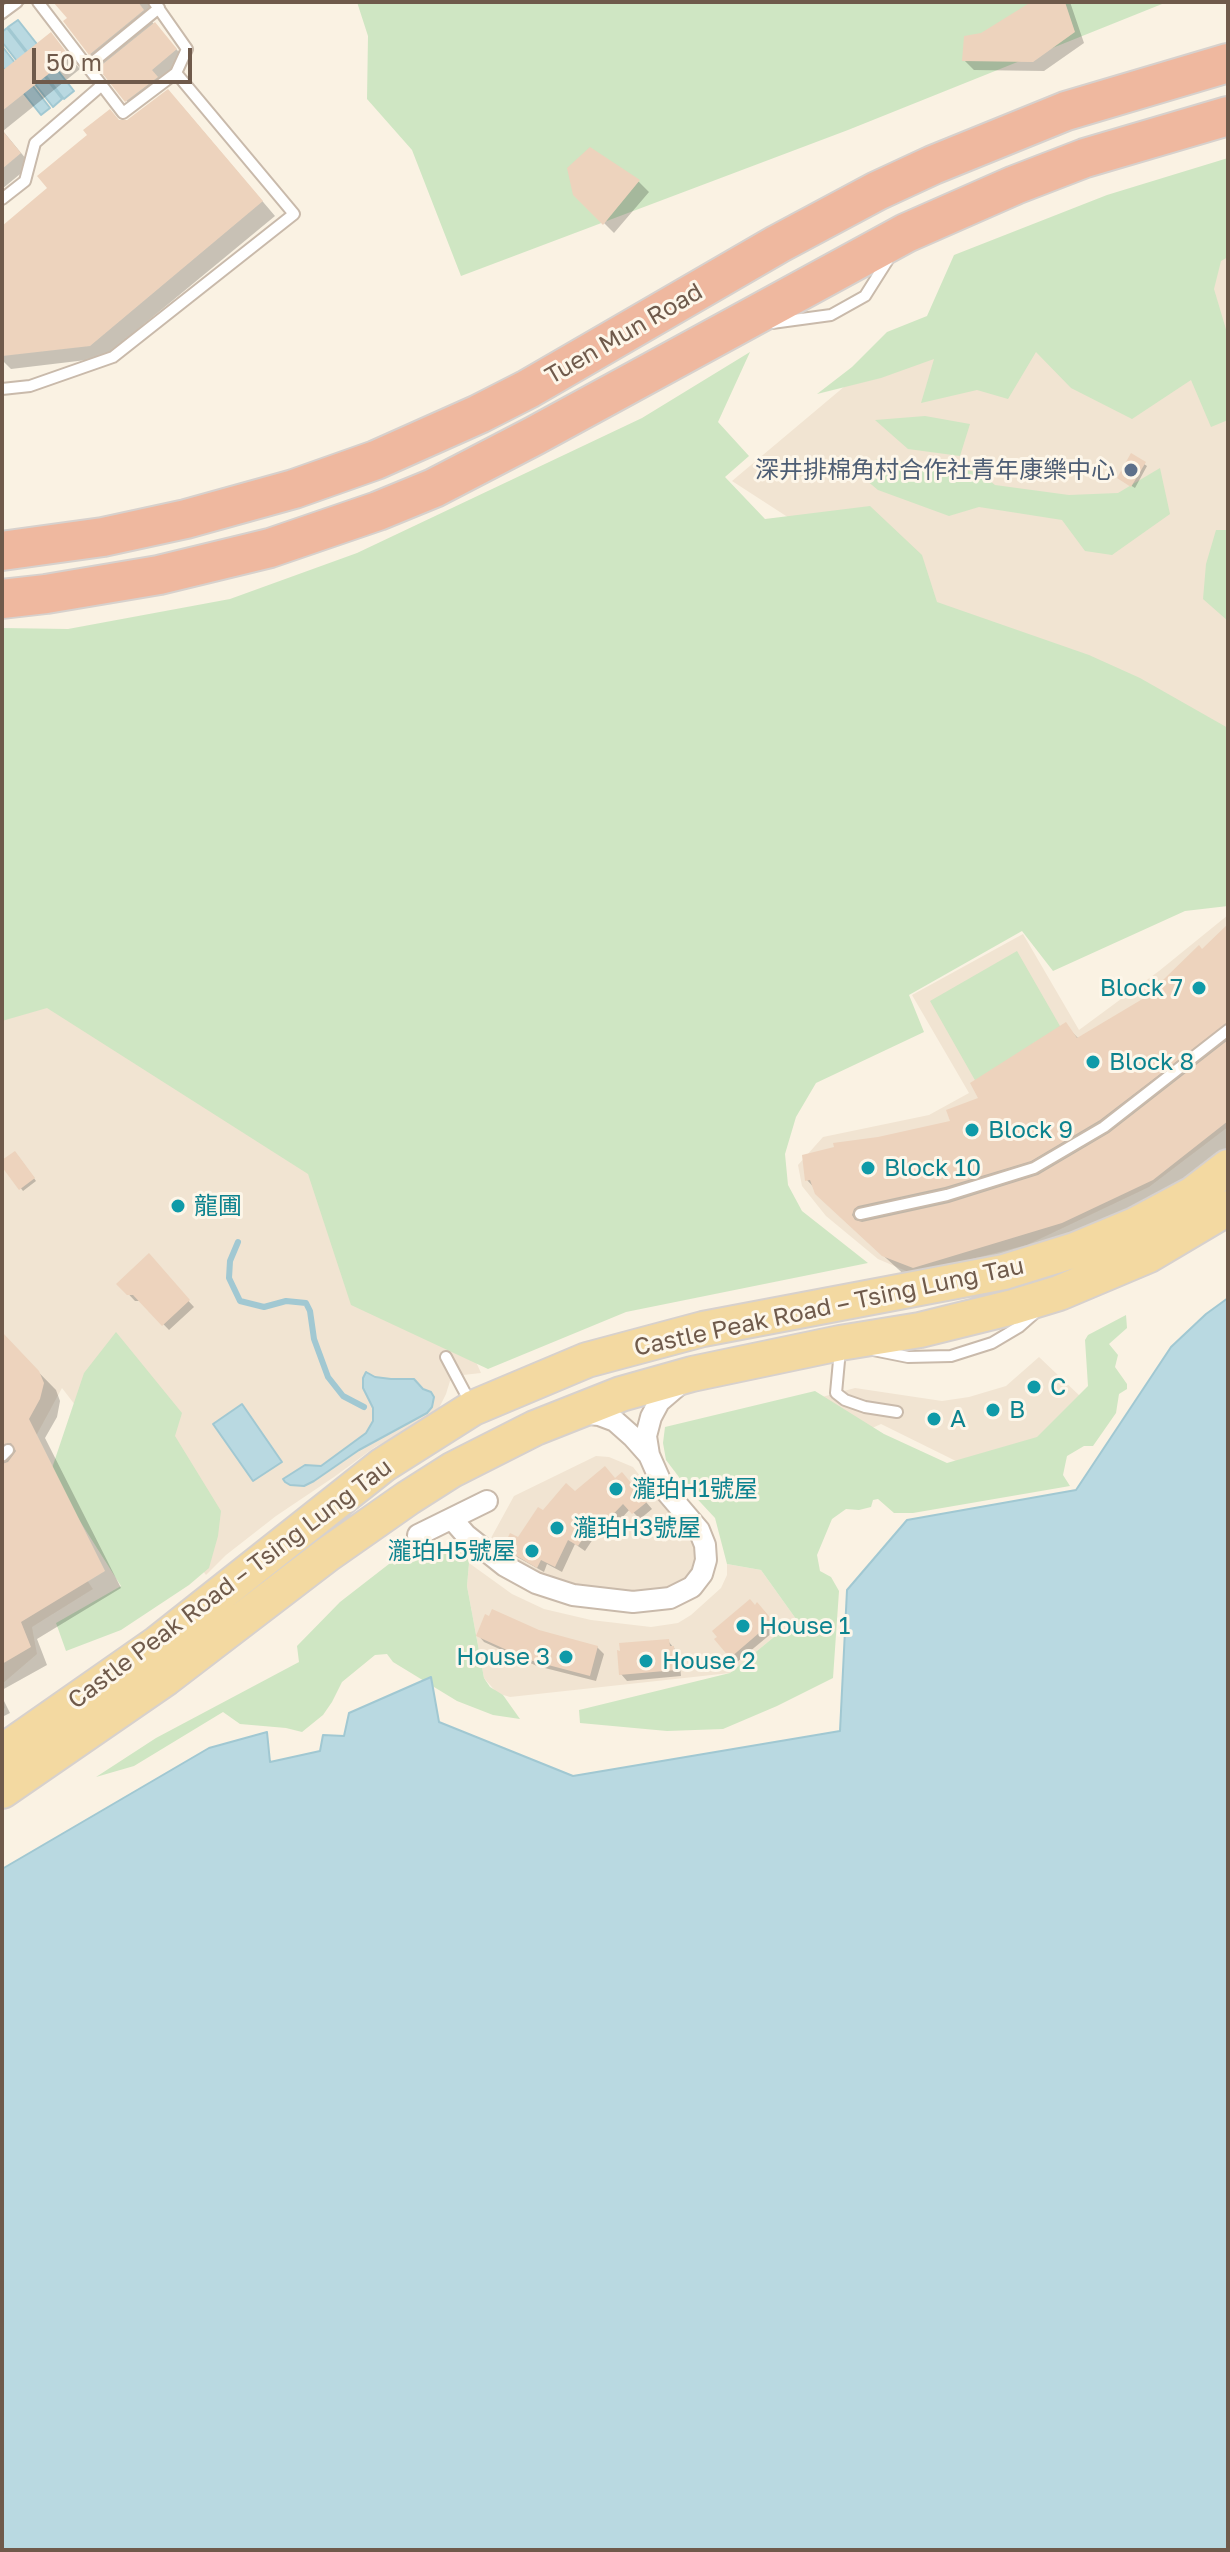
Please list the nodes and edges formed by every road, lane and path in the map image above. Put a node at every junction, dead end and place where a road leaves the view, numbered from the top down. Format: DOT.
graph roads {
  1 [pos="17,2"];
  2 [pos="38,2"];
  3 [pos="157,5"];
  4 [pos="2,13"];
  5 [pos="1228,63"];
  6 [pos="88,66"];
  7 [pos="176,73"];
  8 [pos="102,85"];
  9 [pos="1228,116"];
  10 [pos="2,199"];
  11 [pos="2,389"];
  12 [pos="2,551"];
  13 [pos="2,599"];
  14 [pos="1228,1030"];
  15 [pos="1228,1167"];
  16 [pos="1228,1208"];
  17 [pos="860,1214"];
  18 [pos="840,1343"];
  19 [pos="446,1357"];
  20 [pos="692,1374"];
  21 [pos="473,1408"];
  22 [pos="571,1412"];
  23 [pos="897,1412"];
  24 [pos="649,1455"];
  25 [pos="487,1501"];
  26 [pos="452,1519"];
  27 [pos="418,1535"];
  28 [pos="2,1752"];
  29 [pos="2,1791"];
  1 -- 4 [label="lane"];
  2 -- 6 [label="lane"];
  3 -- 6 [label="lane"];
  3 -- 7 [label="lane"];
  5 -- 12 [label="highway, Tuen Mun Road"];
  6 -- 8 [label="lane"];
  7 -- 8 [label="lane"];
  7 -- 11 [label="lane"];
  8 -- 10 [label="lane"];
  9 -- 13 [label="highway, Tuen Mun Road"];
  14 -- 17 [label="lane"];
  15 -- 21 [label="main road, Castle Peak Road – Tsing Lung Tau"];
  16 -- 18 [label="main road, Castle Peak Road – Tsing Lung Tau"];
  18 -- 20 [label="main road, Castle Peak Road – Tsing Lung Tau"];
  18 -- 23 [label="lane"];
  19 -- 21 [label="lane"];
  20 -- 22 [label="main road, Castle Peak Road – Tsing Lung Tau"];
  20 -- 24 [label="street"];
  21 -- 28 [label="main road, Castle Peak Road – Tsing Lung Tau"];
  22 -- 24 [label="street"];
  22 -- 29 [label="main road, Castle Peak Road – Tsing Lung Tau"];
  24 -- 26 [label="street"];
  25 -- 26 [label="street"];
  26 -- 27 [label="street"];
}
